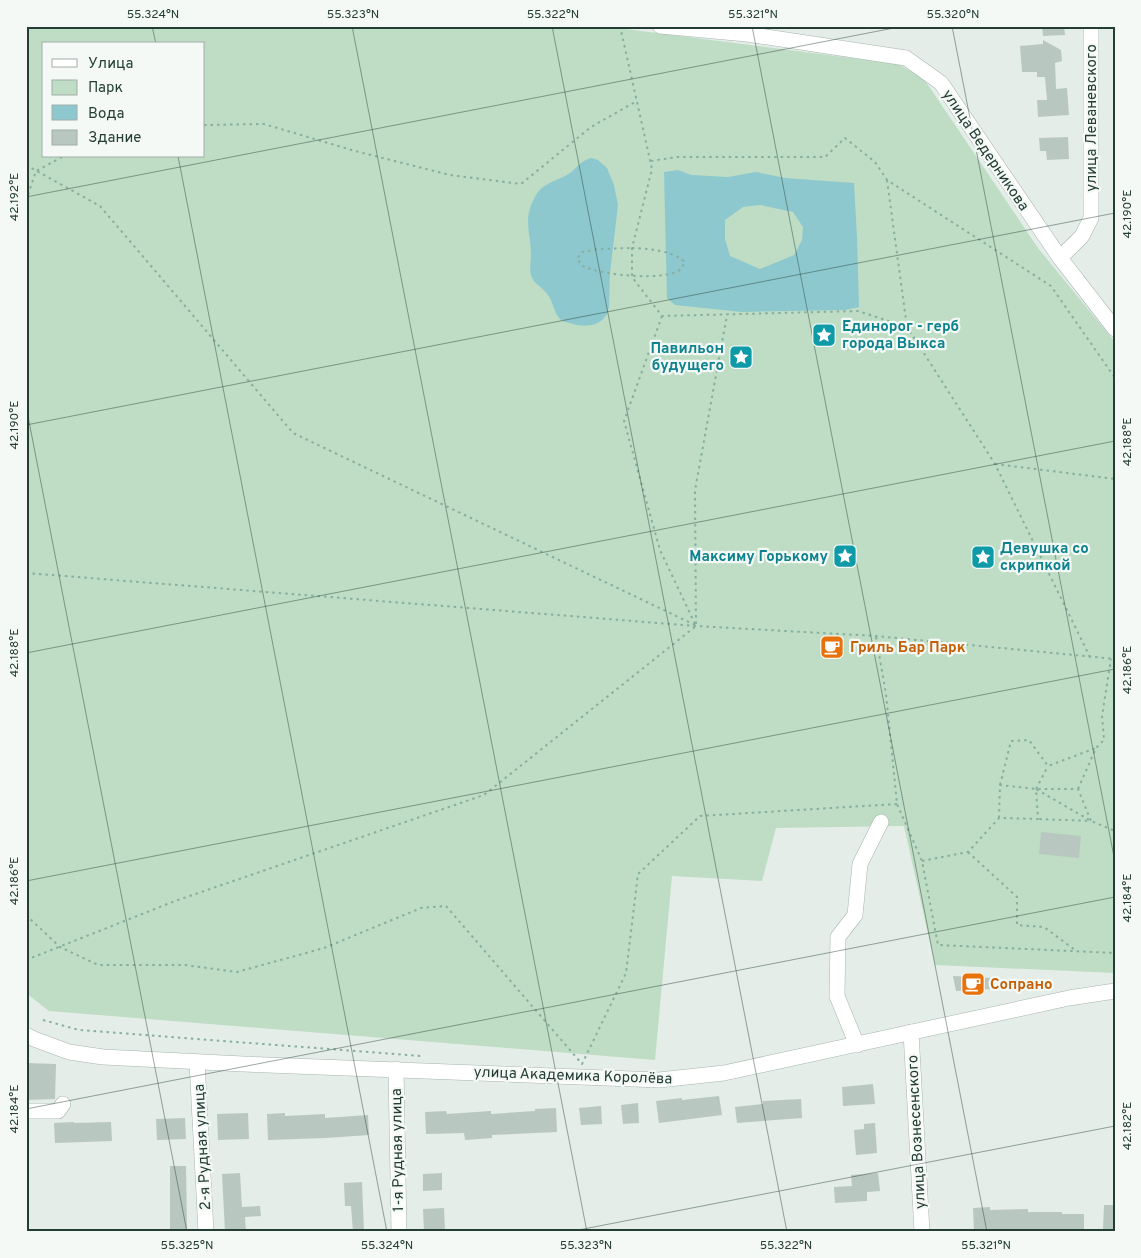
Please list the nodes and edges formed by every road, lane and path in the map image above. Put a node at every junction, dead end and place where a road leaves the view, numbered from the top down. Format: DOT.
graph roads {
  1 [pos="620,26"];
  2 [pos="660,26"];
  3 [pos="1091,26"];
  4 [pos="637,101"];
  5 [pos="205,125"];
  6 [pos="60,158"];
  7 [pos="651,161"];
  8 [pos="26,165"];
  9 [pos="36,171"];
  10 [pos="887,180"];
  11 [pos="26,227"];
  12 [pos="632,248"];
  13 [pos="1060,258"];
  14 [pos="632,276"];
  15 [pos="727,315"];
  16 [pos="662,316"];
  17 [pos="907,327"];
  18 [pos="1115,329"];
  19 [pos="1115,378"];
  20 [pos="995,464"];
  21 [pos="1115,479"];
  22 [pos="26,574"];
  23 [pos="696,626"];
  24 [pos="876,636"];
  25 [pos="1090,657"];
  26 [pos="1111,659"];
  27 [pos="1115,659"];
  28 [pos="1096,748"];
  29 [pos="1048,766"];
  30 [pos="1000,785"];
  31 [pos="1036,789"];
  32 [pos="1078,789"];
  33 [pos="898,804"];
  34 [pos="999,818"];
  35 [pos="1038,819"];
  36 [pos="1091,821"];
  37 [pos="881,822"];
  38 [pos="1115,831"];
  39 [pos="968,852"];
  40 [pos="922,861"];
  41 [pos="26,915"];
  42 [pos="60,946"];
  43 [pos="1076,951"];
  44 [pos="1115,953"];
  45 [pos="26,960"];
  46 [pos="1115,991"];
  47 [pos="44,1020"];
  48 [pos="910,1032"];
  49 [pos="26,1034"];
  50 [pos="856,1045"];
  51 [pos="423,1056"];
  52 [pos="197,1062"];
  53 [pos="396,1069"];
  54 [pos="63,1104"];
  55 [pos="26,1111"];
  56 [pos="206,1232"];
  57 [pos="399,1232"];
  58 [pos="922,1232"];
  1 -- 4 [label="path"];
  2 -- 13 [label="street, улица Ведерникова"];
  3 -- 13 [label="street, улица Леваневского"];
  4 -- 5 [label="path"];
  4 -- 7 [label="path"];
  6 -- 9 [label="path"];
  7 -- 10 [label="path"];
  7 -- 12 [label="path"];
  8 -- 9 [label="path"];
  9 -- 11 [label="path"];
  9 -- 23 [label="path"];
  10 -- 17 [label="path"];
  10 -- 19 [label="path"];
  12 -- 14 [label="path"];
  12 -- 14 [label="path"];
  12 -- 14 [label="path"];
  13 -- 18 [label="street, улица Ведерникова"];
  14 -- 16 [label="path"];
  15 -- 16 [label="path"];
  15 -- 17 [label="path"];
  15 -- 23 [label="path"];
  16 -- 23 [label="path"];
  17 -- 20 [label="path"];
  20 -- 21 [label="path"];
  20 -- 25 [label="path"];
  22 -- 23 [label="path"];
  23 -- 24 [label="path"];
  23 -- 42 [label="path"];
  24 -- 25 [label="path"];
  24 -- 33 [label="path"];
  25 -- 26 [label="path"];
  26 -- 27 [label="path"];
  26 -- 28 [label="path"];
  28 -- 29 [label="path"];
  28 -- 32 [label="path"];
  29 -- 30 [label="path"];
  29 -- 31 [label="path"];
  30 -- 31 [label="path"];
  30 -- 34 [label="path"];
  31 -- 32 [label="path"];
  31 -- 35 [label="path"];
  31 -- 36 [label="path"];
  32 -- 36 [label="path"];
  33 -- 40 [label="path"];
  33 -- 42 [label="path"];
  34 -- 35 [label="path"];
  34 -- 39 [label="path"];
  35 -- 36 [label="path"];
  36 -- 38 [label="path"];
  37 -- 50 [label="street"];
  39 -- 40 [label="path"];
  39 -- 43 [label="path"];
  40 -- 43 [label="path"];
  41 -- 42 [label="path"];
  42 -- 45 [label="path"];
  43 -- 44 [label="path"];
  46 -- 48 [label="street, улица Академика Королёва"];
  47 -- 51 [label="path"];
  48 -- 50 [label="street, улица Академика Королёва"];
  48 -- 58 [label="street, улица Вознесенского"];
  49 -- 52 [label="street, улица Академика Королёва"];
  50 -- 53 [label="street, улица Академика Королёва"];
  52 -- 53 [label="street, улица Академика Королёва"];
  52 -- 56 [label="street, 2-я Рудная улица"];
  53 -- 57 [label="street, 1-я Рудная улица"];
  54 -- 55 [label="street"];
}
